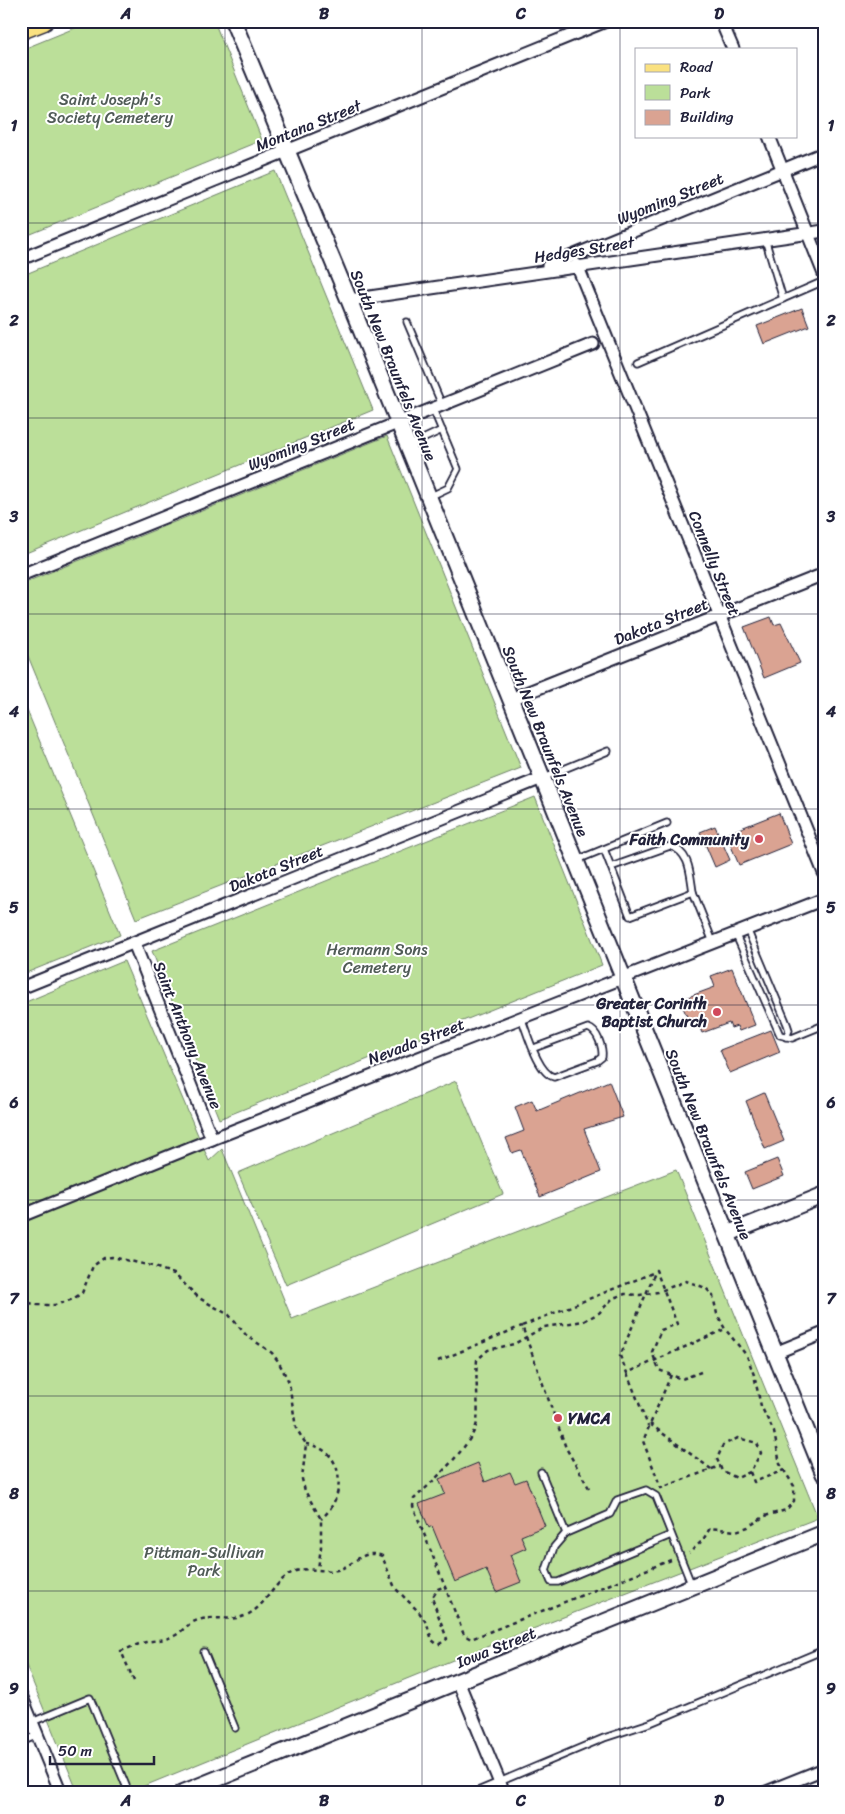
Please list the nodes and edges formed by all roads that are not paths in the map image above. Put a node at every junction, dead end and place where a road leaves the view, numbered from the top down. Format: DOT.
graph roads {
  1 [pos="44,21"];
  2 [pos="233,21"];
  3 [pos="606,21"];
  4 [pos="721,21"];
  5 [pos="21,30"];
  6 [pos="733,48"];
  7 [pos="770,138"];
  8 [pos="286,152"];
  9 [pos="824,153"];
  10 [pos="783,170"];
  11 [pos="824,231"];
  12 [pos="809,233"];
  13 [pos="765,239"];
  14 [pos="21,259"];
  15 [pos="577,265"];
  16 [pos="528,274"];
  17 [pos="824,274"];
  18 [pos="824,281"];
  19 [pos="783,299"];
  20 [pos="349,300"];
  21 [pos="407,322"];
  22 [pos="593,344"];
  23 [pos="638,362"];
  24 [pos="437,407"];
  25 [pos="398,422"];
  26 [pos="442,430"];
  27 [pos="408,446"];
  28 [pos="428,497"];
  29 [pos="824,574"];
  30 [pos="21,575"];
  31 [pos="718,616"];
  32 [pos="511,699"];
  33 [pos="608,751"];
  34 [pos="542,778"];
  35 [pos="667,823"];
  36 [pos="604,849"];
  37 [pos="575,860"];
  38 [pos="611,867"];
  39 [pos="824,873"];
  40 [pos="693,892"];
  41 [pos="824,899"];
  42 [pos="748,928"];
  43 [pos="735,933"];
  44 [pos="713,942"];
  45 [pos="134,943"];
  46 [pos="622,977"];
  47 [pos="21,988"];
  48 [pos="522,1017"];
  49 [pos="824,1025"];
  50 [pos="786,1037"];
  51 [pos="534,1048"];
  52 [pos="212,1139"];
  53 [pos="824,1195"];
  54 [pos="21,1216"];
  55 [pos="727,1234"];
  56 [pos="824,1333"];
  57 [pos="775,1353"];
  58 [pos="820,1454"];
  59 [pos="541,1472"];
  60 [pos="824,1474"];
  61 [pos="566,1533"];
  62 [pos="824,1533"];
  63 [pos="672,1534"];
  64 [pos="692,1586"];
  65 [pos="824,1650"];
  66 [pos="204,1652"];
  67 [pos="458,1681"];
  68 [pos="21,1695"];
  69 [pos="32,1722"];
  70 [pos="235,1728"];
  71 [pos="38,1735"];
  72 [pos="21,1742"];
  73 [pos="824,1769"];
  74 [pos="500,1781"];
  75 [pos="61,1793"];
  76 [pos="129,1793"];
  77 [pos="182,1793"];
  78 [pos="473,1793"];
  79 [pos="504,1793"];
  80 [pos="764,1793"];
  1 -- 5 [label="main road"];
  2 -- 8 [label="main road, South New Braunfels Avenue"];
  3 -- 8 [label="street, Montana Street"];
  4 -- 6 [label="street"];
  7 -- 10 [label="street"];
  8 -- 14 [label="street, Montana Street"];
  8 -- 20 [label="main road, South New Braunfels Avenue"];
  9 -- 10 [label="street, Wyoming Street"];
  10 -- 12 [label="street"];
  10 -- 16 [label="street, Wyoming Street"];
  11 -- 12 [label="street, Hedges Street"];
  12 -- 13 [label="street, Hedges Street"];
  12 -- 17 [label="street"];
  13 -- 15 [label="street, Hedges Street"];
  13 -- 19 [label="lane"];
  15 -- 16 [label="street, Hedges Street"];
  15 -- 31 [label="street, Connelly Street"];
  16 -- 20 [label="street, Hedges Street"];
  18 -- 19 [label="lane"];
  19 -- 23 [label="lane"];
  20 -- 25 [label="main road, South New Braunfels Avenue"];
  21 -- 24 [label="lane"];
  22 -- 24 [label="street, Wyoming Street"];
  24 -- 25 [label="street, Wyoming Street"];
  24 -- 26 [label="lane"];
  25 -- 27 [label="main road, South New Braunfels Avenue"];
  25 -- 30 [label="street, Wyoming Street"];
  26 -- 27 [label="lane"];
  26 -- 28 [label="lane"];
  27 -- 28 [label="main road, South New Braunfels Avenue"];
  28 -- 32 [label="main road, South New Braunfels Avenue"];
  29 -- 31 [label="street, Dakota Street"];
  31 -- 32 [label="street, Dakota Street"];
  31 -- 39 [label="street, Connelly Street"];
  32 -- 34 [label="main road, South New Braunfels Avenue"];
  33 -- 34 [label="lane"];
  34 -- 37 [label="main road, South New Braunfels Avenue"];
  34 -- 45 [label="street, Dakota Street"];
  35 -- 36 [label="lane"];
  36 -- 37 [label="lane"];
  36 -- 38 [label="lane"];
  37 -- 46 [label="main road, South New Braunfels Avenue"];
  38 -- 40 [label="lane"];
  38 -- 40 [label="lane"];
  40 -- 44 [label="lane"];
  41 -- 42 [label="street, Nevada Street"];
  42 -- 43 [label="street, Nevada Street"];
  42 -- 50 [label="lane"];
  43 -- 44 [label="street, Nevada Street"];
  43 -- 50 [label="lane"];
  44 -- 46 [label="street, Nevada Street"];
  45 -- 47 [label="street, Dakota Street"];
  45 -- 52 [label="street, Saint Anthony Avenue"];
  46 -- 48 [label="street, Nevada Street"];
  46 -- 55 [label="main road, South New Braunfels Avenue"];
  48 -- 51 [label="lane"];
  48 -- 52 [label="street, Nevada Street"];
  49 -- 50 [label="lane"];
  51 -- 51 [label="lane"];
  52 -- 54 [label="street, Nevada Street"];
  53 -- 55 [label="main road"];
  55 -- 57 [label="main road, South New Braunfels Avenue"];
  56 -- 57 [label="street"];
  57 -- 58 [label="main road, South New Braunfels Avenue"];
  58 -- 60 [label="main road, South New Braunfels Avenue"];
  59 -- 61 [label="lane"];
  61 -- 63 [label="lane"];
  61 -- 63 [label="lane"];
  62 -- 64 [label="main road, Iowa Street"];
  63 -- 64 [label="lane"];
  64 -- 67 [label="main road, Iowa Street"];
  65 -- 74 [label="lane"];
  66 -- 70 [label="lane"];
  67 -- 74 [label="street"];
  67 -- 77 [label="main road, Iowa Street"];
  68 -- 69 [label="street"];
  69 -- 71 [label="street"];
  69 -- 76 [label="lane"];
  71 -- 72 [label="lane"];
  71 -- 75 [label="street"];
  73 -- 80 [label="street"];
  74 -- 78 [label="lane"];
  74 -- 79 [label="street"];
}
